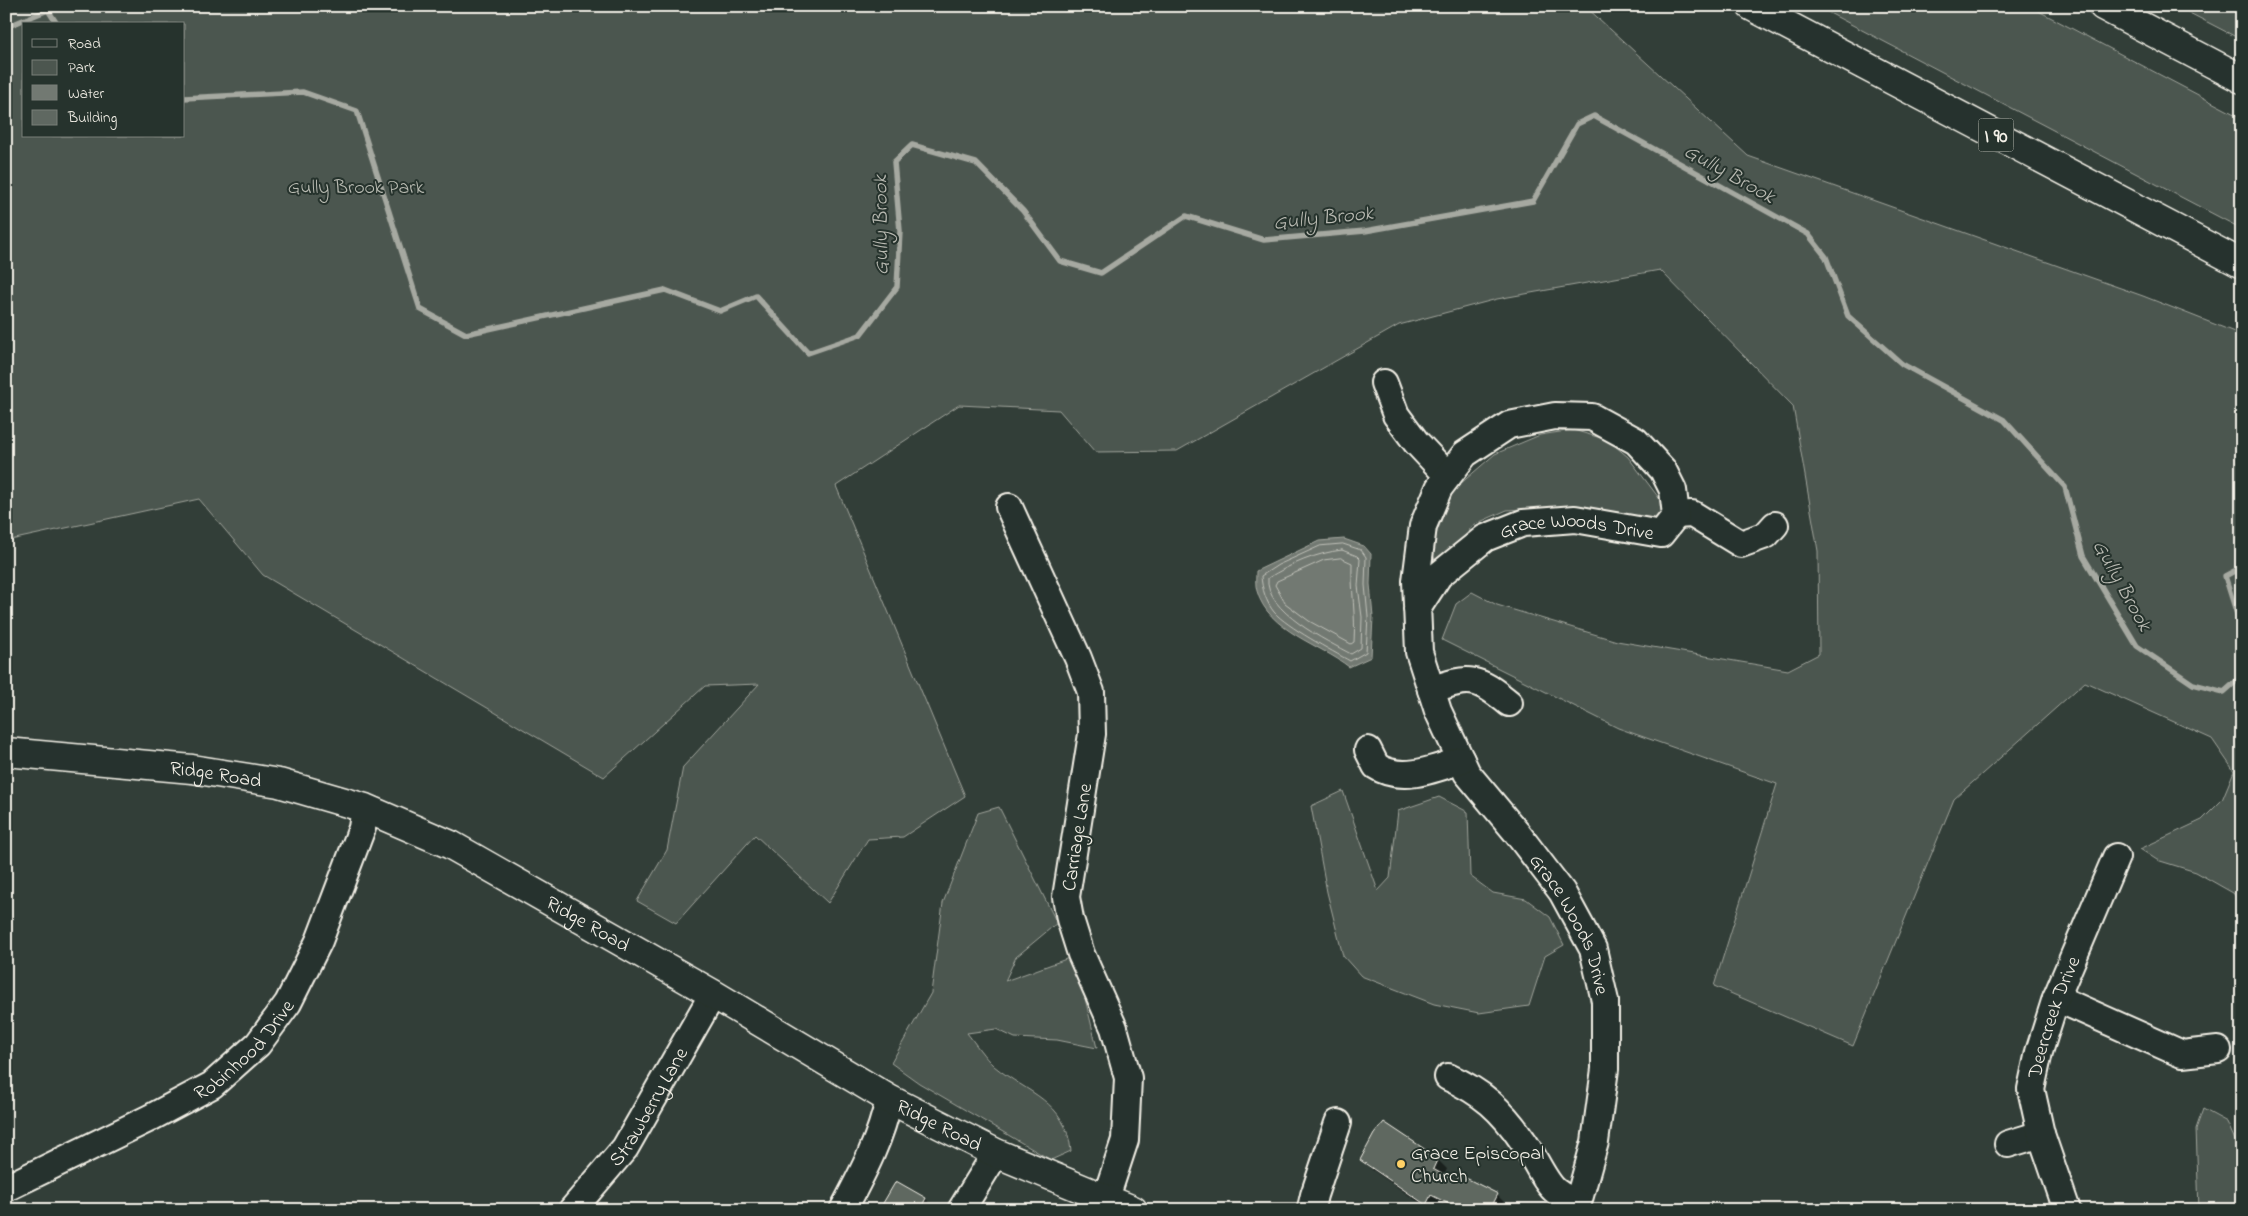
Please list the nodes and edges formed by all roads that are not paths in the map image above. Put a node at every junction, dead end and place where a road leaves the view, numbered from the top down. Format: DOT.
graph roads {
  1 [pos="1751,6"];
  2 [pos="2103,6"];
  3 [pos="2242,79"];
  4 [pos="2242,264"];
  5 [pos="1384,383"];
  6 [pos="1448,476"];
  7 [pos="1009,507"];
  8 [pos="1676,515"];
  9 [pos="1775,525"];
  10 [pos="1417,609"];
  11 [pos="1431,690"];
  12 [pos="1508,703"];
  13 [pos="1368,750"];
  14 [pos="6,752"];
  15 [pos="1460,760"];
  16 [pos="365,808"];
  17 [pos="2116,856"];
  18 [pos="713,994"];
  19 [pos="2056,998"];
  20 [pos="2218,1050"];
  21 [pos="1448,1076"];
  22 [pos="889,1099"];
  23 [pos="1338,1123"];
  24 [pos="2041,1134"];
  25 [pos="2008,1144"];
  26 [pos="996,1153"];
  27 [pos="6,1188"];
  28 [pos="1103,1205"];
  29 [pos="1576,1206"];
  30 [pos="1318,1209"];
  31 [pos="572,1210"];
  32 [pos="843,1210"];
  33 [pos="961,1210"];
  34 [pos="1133,1210"];
  35 [pos="2068,1210"];
  1 -- 4 [label="main road, I 90"];
  2 -- 3 [label="main road"];
  5 -- 6 [label="street"];
  6 -- 8 [label="street, Grace Woods Drive"];
  6 -- 10 [label="street, Grace Woods Drive"];
  7 -- 28 [label="street, Carriage Lane"];
  8 -- 9 [label="street"];
  8 -- 10 [label="street, Grace Woods Drive"];
  10 -- 11 [label="street, Grace Woods Drive"];
  11 -- 12 [label="street"];
  11 -- 15 [label="street, Grace Woods Drive"];
  13 -- 15 [label="street"];
  14 -- 16 [label="main road, Ridge Road"];
  15 -- 29 [label="street, Grace Woods Drive"];
  16 -- 18 [label="main road, Ridge Road"];
  16 -- 27 [label="street, Robinhood Drive"];
  17 -- 19 [label="street, Deercreek Drive"];
  18 -- 22 [label="main road, Ridge Road"];
  18 -- 31 [label="street, Strawberry Lane"];
  19 -- 20 [label="street"];
  19 -- 24 [label="street, Deercreek Drive"];
  21 -- 29 [label="street"];
  22 -- 26 [label="main road, Ridge Road"];
  22 -- 32 [label="street"];
  23 -- 30 [label="street"];
  24 -- 25 [label="street"];
  24 -- 35 [label="street, Deercreek Drive"];
  26 -- 28 [label="main road, Ridge Road"];
  26 -- 33 [label="street"];
  28 -- 34 [label="main road, Ridge Road"];
}
